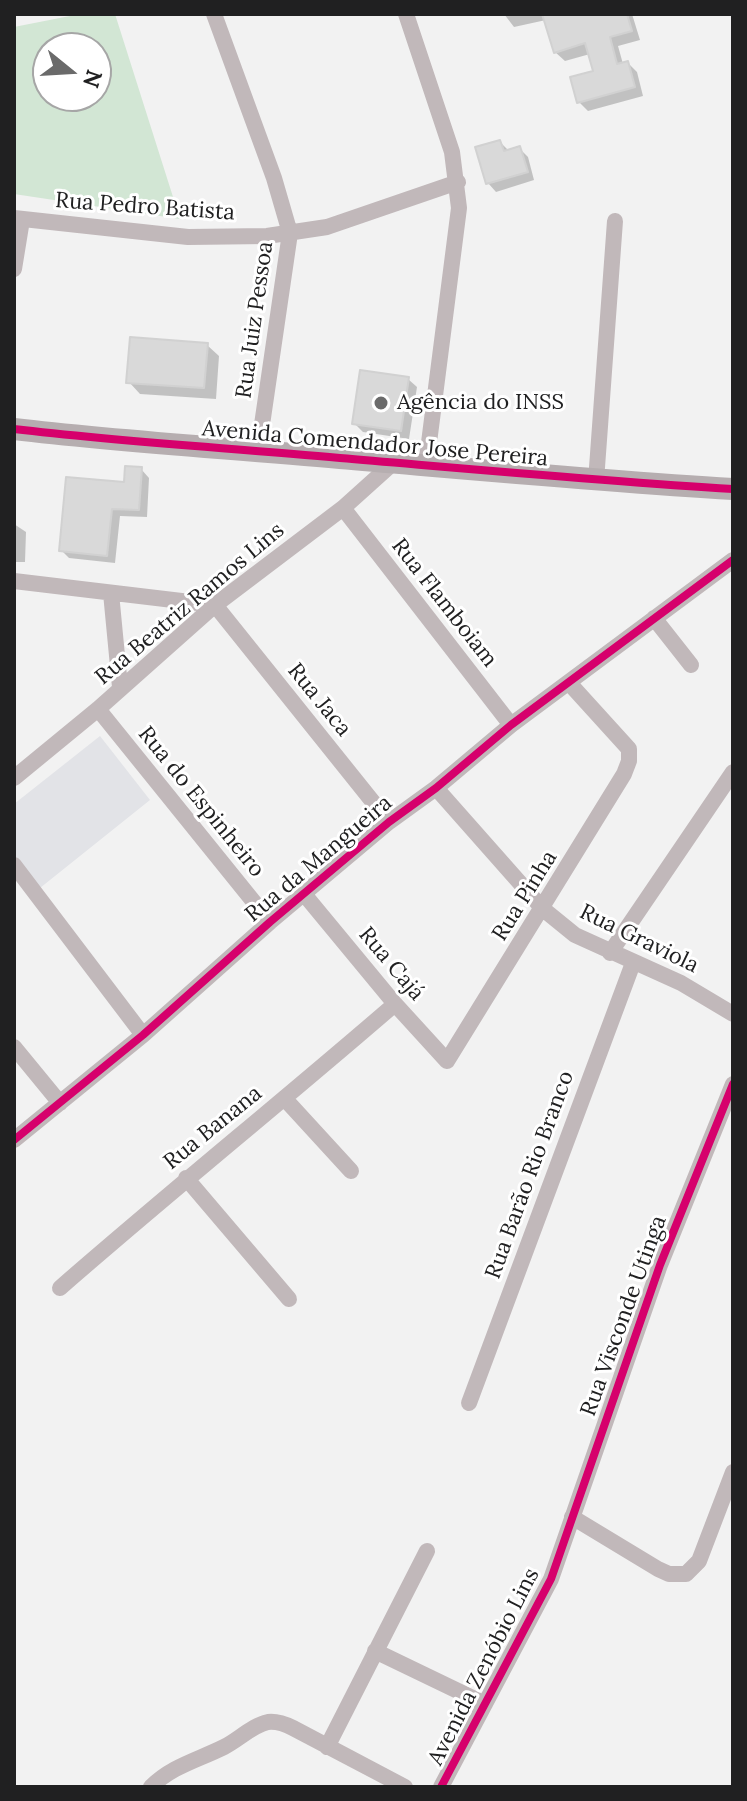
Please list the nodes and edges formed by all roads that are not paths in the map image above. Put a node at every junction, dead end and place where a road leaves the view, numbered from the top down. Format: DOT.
graph roads {
  1 [pos="214,14"];
  2 [pos="406,14"];
  3 [pos="458,182"];
  4 [pos="18,219"];
  5 [pos="615,221"];
  6 [pos="290,233"];
  7 [pos="14,269"];
  8 [pos="14,429"];
  9 [pos="258,452"];
  10 [pos="393,463"];
  11 [pos="426,466"];
  12 [pos="596,481"];
  13 [pos="733,489"];
  14 [pos="343,508"];
  15 [pos="733,560"];
  16 [pos="14,581"];
  17 [pos="111,593"];
  18 [pos="215,605"];
  19 [pos="654,618"];
  20 [pos="691,665"];
  21 [pos="570,684"];
  22 [pos="120,687"];
  23 [pos="98,709"];
  24 [pos="511,725"];
  25 [pos="733,772"];
  26 [pos="14,778"];
  27 [pos="436,788"];
  28 [pos="389,822"];
  29 [pos="14,865"];
  30 [pos="304,894"];
  31 [pos="543,909"];
  32 [pos="270,922"];
  33 [pos="610,953"];
  34 [pos="633,963"];
  35 [pos="395,1004"];
  36 [pos="733,1014"];
  37 [pos="143,1035"];
  38 [pos="14,1047"];
  39 [pos="447,1061"];
  40 [pos="733,1084"];
  41 [pos="285,1099"];
  42 [pos="60,1103"];
  43 [pos="14,1140"];
  44 [pos="351,1171"];
  45 [pos="186,1178"];
  46 [pos="60,1288"];
  47 [pos="289,1299"];
  48 [pos="469,1403"];
  49 [pos="733,1472"];
  50 [pos="572,1517"];
  51 [pos="427,1551"];
  52 [pos="375,1651"];
  53 [pos="485,1704"];
  54 [pos="327,1747"];
  55 [pos="151,1787"];
  56 [pos="405,1787"];
  57 [pos="441,1787"];
  1 -- 6 [label="street, Rua Juiz Pessoa"];
  2 -- 3 [label="street"];
  3 -- 6 [label="street, Rua Pedro Batista"];
  3 -- 11 [label="street"];
  4 -- 6 [label="street, Rua Pedro Batista"];
  4 -- 7 [label="street"];
  5 -- 12 [label="street"];
  6 -- 9 [label="street, Rua Juiz Pessoa"];
  8 -- 9 [label="street, Avenida Comendador Jose Pereira"];
  9 -- 10 [label="street, Avenida Comendador Jose Pereira"];
  10 -- 11 [label="street, Avenida Comendador Jose Pereira"];
  10 -- 14 [label="street, Rua Beatriz Ramos Lins"];
  11 -- 12 [label="street, Avenida Comendador Jose Pereira"];
  12 -- 13 [label="street, Avenida Comendador Jose Pereira"];
  14 -- 18 [label="street, Rua Beatriz Ramos Lins"];
  14 -- 24 [label="street, Rua Flamboiam"];
  15 -- 19 [label="street, Rua da Mangueira"];
  16 -- 17 [label="street"];
  17 -- 18 [label="street"];
  17 -- 22 [label="street"];
  18 -- 22 [label="street, Rua Beatriz Ramos Lins"];
  18 -- 28 [label="street, Rua Jaca"];
  19 -- 20 [label="street"];
  19 -- 21 [label="street, Rua da Mangueira"];
  21 -- 24 [label="street, Rua da Mangueira"];
  21 -- 31 [label="street, Rua Pinha"];
  22 -- 23 [label="street, Rua Beatriz Ramos Lins"];
  23 -- 26 [label="street, Rua Beatriz Ramos Lins"];
  23 -- 32 [label="street, Rua do Espinheiro"];
  24 -- 27 [label="street, Rua da Mangueira"];
  25 -- 33 [label="street"];
  27 -- 28 [label="street, Rua da Mangueira"];
  27 -- 31 [label="street, Rua Graviola"];
  28 -- 30 [label="street, Rua da Mangueira"];
  29 -- 37 [label="street"];
  30 -- 32 [label="street, Rua da Mangueira"];
  30 -- 35 [label="street, Rua Cajá"];
  31 -- 33 [label="street, Rua Graviola"];
  31 -- 39 [label="street, Rua Pinha"];
  32 -- 37 [label="street, Rua da Mangueira"];
  33 -- 34 [label="street, Rua Graviola"];
  34 -- 36 [label="street, Rua Graviola"];
  34 -- 48 [label="street, Rua Barão Rio Branco"];
  35 -- 39 [label="street, Rua Cajá"];
  35 -- 41 [label="street, Rua Banana"];
  37 -- 42 [label="street, Rua da Mangueira"];
  38 -- 42 [label="street"];
  40 -- 50 [label="street, Rua Visconde Utinga"];
  41 -- 44 [label="street"];
  41 -- 45 [label="street, Rua Banana"];
  42 -- 43 [label="street, Rua da Mangueira"];
  45 -- 46 [label="street, Rua Banana"];
  45 -- 47 [label="street"];
  49 -- 50 [label="street"];
  50 -- 53 [label="street, Avenida Zenóbio Lins"];
  51 -- 52 [label="street"];
  52 -- 53 [label="street"];
  52 -- 54 [label="street"];
  53 -- 57 [label="street, Avenida Zenóbio Lins"];
  54 -- 55 [label="street"];
  54 -- 56 [label="street"];
}
